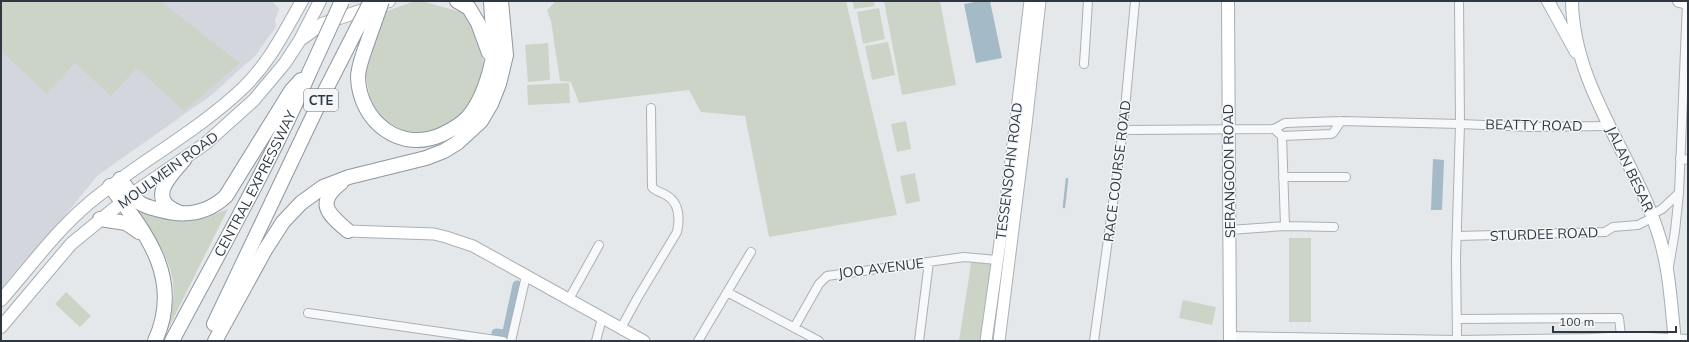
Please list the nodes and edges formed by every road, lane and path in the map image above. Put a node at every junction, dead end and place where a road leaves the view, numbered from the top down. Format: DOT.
graph roads {
  1 [pos="302,1"];
  2 [pos="320,1"];
  3 [pos="342,1"];
  4 [pos="371,1"];
  5 [pos="382,1"];
  6 [pos="389,1"];
  7 [pos="457,1"];
  8 [pos="491,1"];
  9 [pos="1030,1"];
  10 [pos="1040,1"];
  11 [pos="1088,1"];
  12 [pos="1135,1"];
  13 [pos="1228,1"];
  14 [pos="1459,1"];
  15 [pos="1548,1"];
  16 [pos="1572,1"];
  17 [pos="1685,2"];
  18 [pos="504,5"];
  19 [pos="300,40"];
  20 [pos="492,61"];
  21 [pos="1581,62"];
  22 [pos="1084,64"];
  23 [pos="310,71"];
  24 [pos="651,108"];
  25 [pos="1341,121"];
  26 [pos="1460,124"];
  27 [pos="1609,126"];
  28 [pos="1274,129"];
  29 [pos="1123,130"];
  30 [pos="1229,130"];
  31 [pos="1282,136"];
  32 [pos="1684,159"];
  33 [pos="184,160"];
  34 [pos="349,177"];
  35 [pos="1283,177"];
  36 [pos="1346,177"];
  37 [pos="115,182"];
  38 [pos="1679,193"];
  39 [pos="127,198"];
  40 [pos="183,214"];
  41 [pos="1652,216"];
  42 [pos="100,219"];
  43 [pos="1285,226"];
  44 [pos="1334,227"];
  45 [pos="1230,230"];
  46 [pos="348,231"];
  47 [pos="1457,236"];
  48 [pos="146,237"];
  49 [pos="599,245"];
  50 [pos="751,252"];
  51 [pos="998,260"];
  52 [pos="929,262"];
  53 [pos="1668,272"];
  54 [pos="526,276"];
  55 [pos="727,292"];
  56 [pos="569,299"];
  57 [pos="1,300"];
  58 [pos="308,313"];
  59 [pos="602,318"];
  60 [pos="1457,319"];
  61 [pos="1,327"];
  62 [pos="621,328"];
  63 [pos="794,328"];
  64 [pos="1620,336"];
  65 [pos="1230,338"];
  66 [pos="1319,339"];
  67 [pos="1675,339"];
  68 [pos="1688,339"];
  69 [pos="499,340"];
  70 [pos="1416,340"];
  71 [pos="1457,340"];
  72 [pos="1502,340"];
  73 [pos="1590,340"];
  74 [pos="155,341"];
  75 [pos="172,341"];
  76 [pos="206,341"];
  77 [pos="215,341"];
  78 [pos="510,341"];
  79 [pos="596,341"];
  80 [pos="644,341"];
  81 [pos="698,341"];
  82 [pos="819,341"];
  83 [pos="919,341"];
  84 [pos="986,341"];
  85 [pos="999,341"];
  86 [pos="1094,341"];
  1 -- 37 [label="main road, MOULMEIN ROAD"];
  2 -- 19 [label="main road, MOULMEIN ROAD"];
  3 -- 23 [label="highway, CENTRAL EXPRESSWAY / CTE, bridge"];
  4 -- 76 [label="highway, CENTRAL EXPRESSWAY / CTE, bridge"];
  5 -- 20 [label="highway, bridge"];
  6 -- 19 [label="main road"];
  7 -- 20 [label="highway"];
  8 -- 20 [label="highway"];
  9 -- 51 [label="street, TESSENSOHN ROAD"];
  10 -- 85 [label="street, TESSENSOHN ROAD"];
  11 -- 22 [label="street"];
  12 -- 29 [label="street, RACE COURSE ROAD"];
  13 -- 30 [label="main road, SERANGOON ROAD"];
  14 -- 26 [label="street"];
  15 -- 21 [label="main road"];
  16 -- 21 [label="main road, JALAN BESAR"];
  17 -- 32 [label="street"];
  18 -- 34 [label="highway"];
  19 -- 33 [label="main road, MOULMEIN ROAD"];
  21 -- 27 [label="main road, JALAN BESAR"];
  23 -- 40 [label="highway"];
  23 -- 75 [label="highway, CENTRAL EXPRESSWAY / CTE"];
  24 -- 62 [label="street"];
  25 -- 26 [label="street, BEATTY ROAD"];
  25 -- 28 [label="street, BEATTY ROAD"];
  25 -- 31 [label="street"];
  26 -- 27 [label="street, BEATTY ROAD"];
  26 -- 47 [label="street"];
  27 -- 41 [label="main road, JALAN BESAR"];
  28 -- 30 [label="street, BEATTY ROAD"];
  28 -- 31 [label="street"];
  29 -- 30 [label="street, BEATTY ROAD"];
  29 -- 86 [label="street, RACE COURSE ROAD"];
  30 -- 45 [label="main road, SERANGOON ROAD"];
  31 -- 35 [label="street"];
  32 -- 38 [label="street"];
  33 -- 39 [label="main road, MOULMEIN ROAD"];
  33 -- 40 [label="highway"];
  34 -- 46 [label="highway"];
  34 -- 77 [label="highway"];
  35 -- 36 [label="street"];
  35 -- 43 [label="street"];
  37 -- 39 [label="highway"];
  37 -- 57 [label="main road, MOULMEIN ROAD"];
  38 -- 41 [label="street, STURDEE ROAD"];
  38 -- 53 [label="street"];
  39 -- 40 [label="highway"];
  39 -- 42 [label="main road, MOULMEIN ROAD"];
  39 -- 48 [label="highway"];
  41 -- 47 [label="street, STURDEE ROAD"];
  41 -- 53 [label="main road, JALAN BESAR"];
  42 -- 48 [label="highway"];
  42 -- 61 [label="main road, MOULMEIN ROAD"];
  43 -- 44 [label="street"];
  43 -- 45 [label="street"];
  45 -- 65 [label="main road, SERANGOON ROAD"];
  46 -- 54 [label="street"];
  47 -- 60 [label="street"];
  48 -- 74 [label="highway"];
  49 -- 56 [label="street"];
  50 -- 55 [label="street"];
  51 -- 52 [label="street, JOO AVENUE"];
  51 -- 84 [label="street, TESSENSOHN ROAD"];
  52 -- 63 [label="street, JOO AVENUE"];
  52 -- 83 [label="street"];
  53 -- 67 [label="main road, JALAN BESAR"];
  54 -- 56 [label="street"];
  54 -- 78 [label="street"];
  55 -- 63 [label="street"];
  55 -- 81 [label="street"];
  56 -- 59 [label="street"];
  58 -- 69 [label="street"];
  59 -- 62 [label="street"];
  59 -- 79 [label="street"];
  60 -- 64 [label="street"];
  60 -- 71 [label="street"];
  62 -- 80 [label="street"];
  63 -- 82 [label="street"];
  64 -- 67 [label="street"];
  64 -- 73 [label="street"];
  65 -- 66 [label="street"];
  66 -- 70 [label="street"];
  67 -- 68 [label="street"];
  70 -- 71 [label="street"];
  71 -- 72 [label="street"];
  72 -- 73 [label="street"];
}
